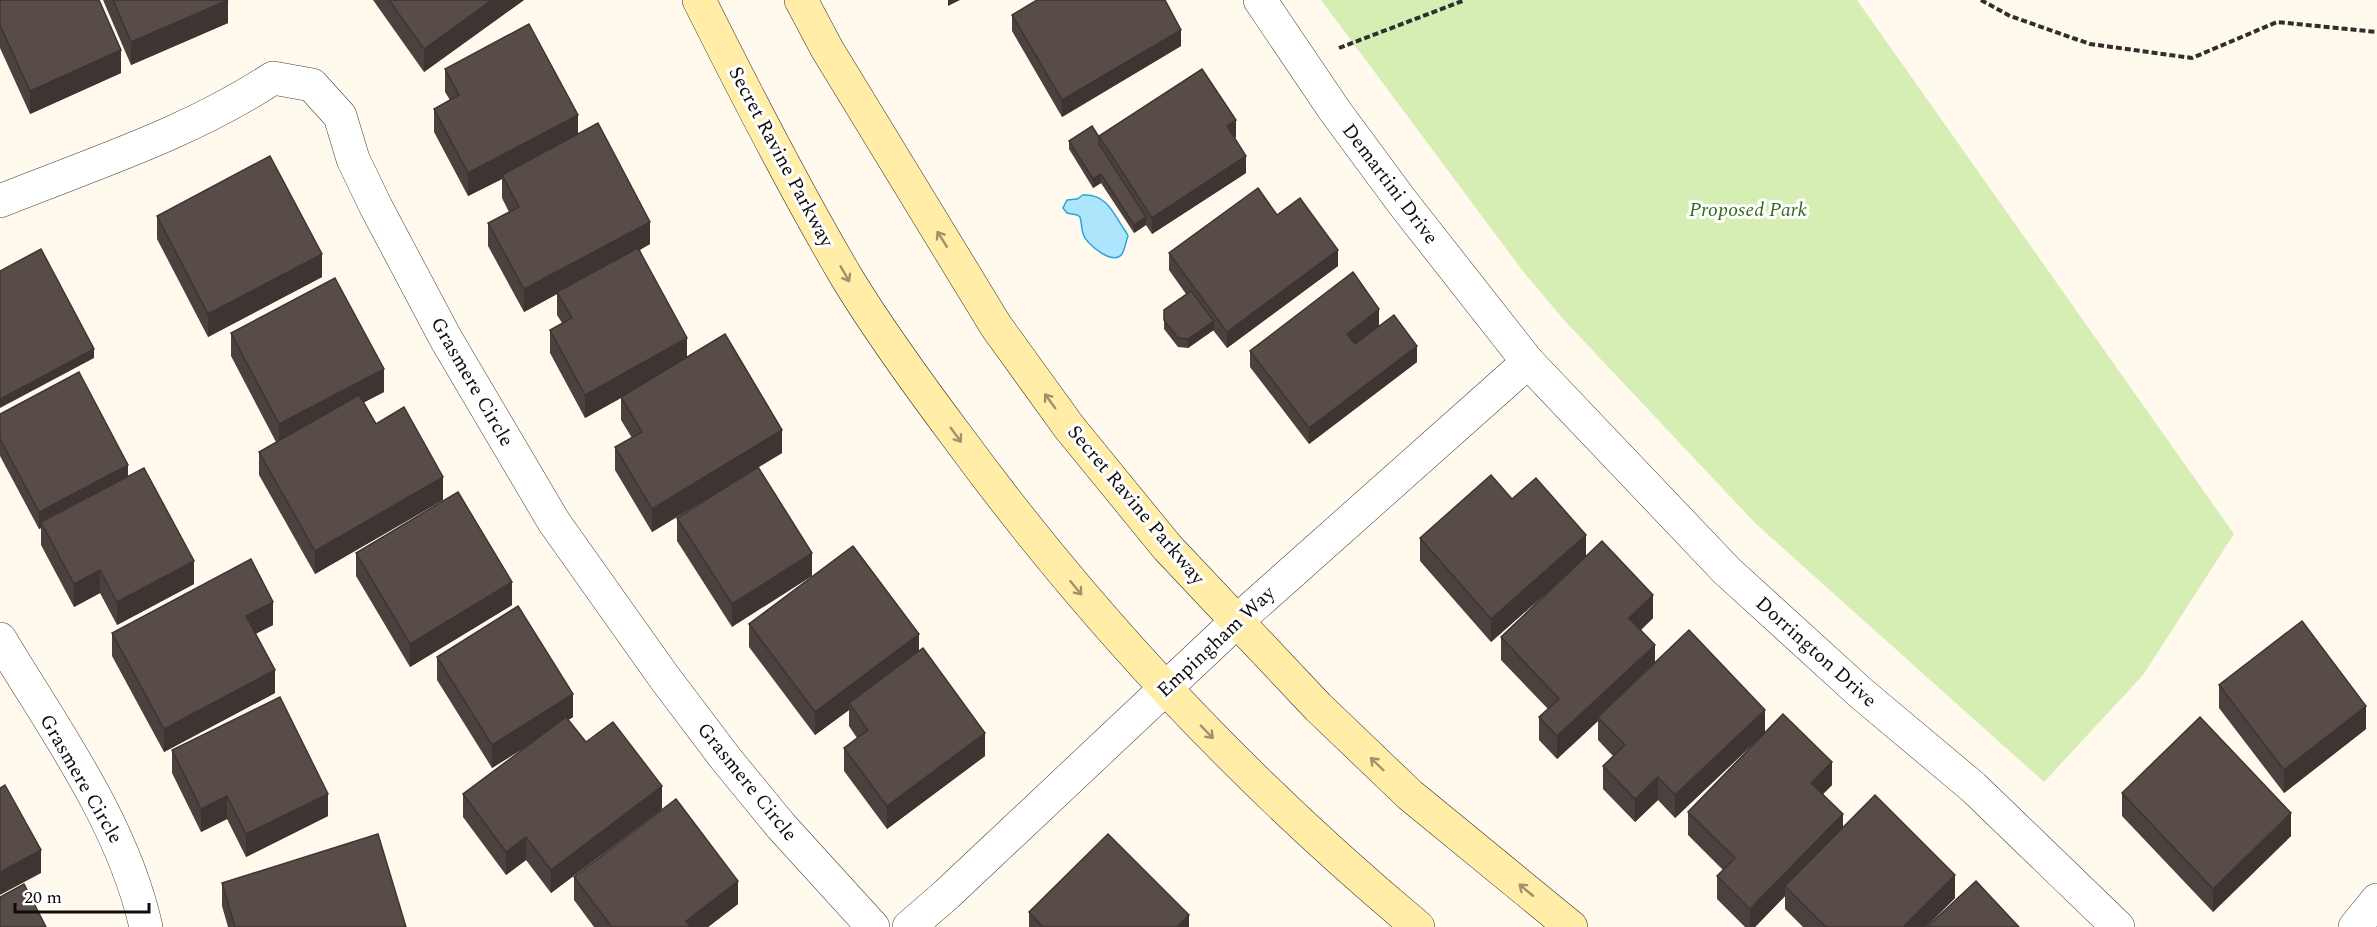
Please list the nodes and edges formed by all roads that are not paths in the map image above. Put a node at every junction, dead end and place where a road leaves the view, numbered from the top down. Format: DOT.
graph roads {
  1 [pos="699,0"];
  2 [pos="801,0"];
  3 [pos="1260,0"];
  4 [pos="0,201"];
  5 [pos="1528,362"];
  6 [pos="1237,621"];
  7 [pos="0,639"];
  8 [pos="1165,688"];
  9 [pos="2377,900"];
  10 [pos="146,927"];
  11 [pos="873,927"];
  12 [pos="909,927"];
  13 [pos="1418,927"];
  14 [pos="1571,927"];
  15 [pos="2118,927"];
  16 [pos="2355,927"];
  1 -- 8 [label="main road, Secret Ravine Parkway, one-way"];
  6 -- 2 [label="main road, Secret Ravine Parkway, one-way"];
  3 -- 5 [label="street, Demartini Drive"];
  4 -- 11 [label="street, Grasmere Circle"];
  5 -- 6 [label="street, Empingham Way"];
  5 -- 15 [label="street, Dorrington Drive"];
  6 -- 8 [label="street, Empingham Way"];
  14 -- 6 [label="main road, Secret Ravine Parkway, one-way"];
  7 -- 10 [label="street, Grasmere Circle"];
  8 -- 12 [label="street, Empingham Way"];
  8 -- 13 [label="main road, Secret Ravine Parkway, one-way"];
  9 -- 16 [label="street"];
}
